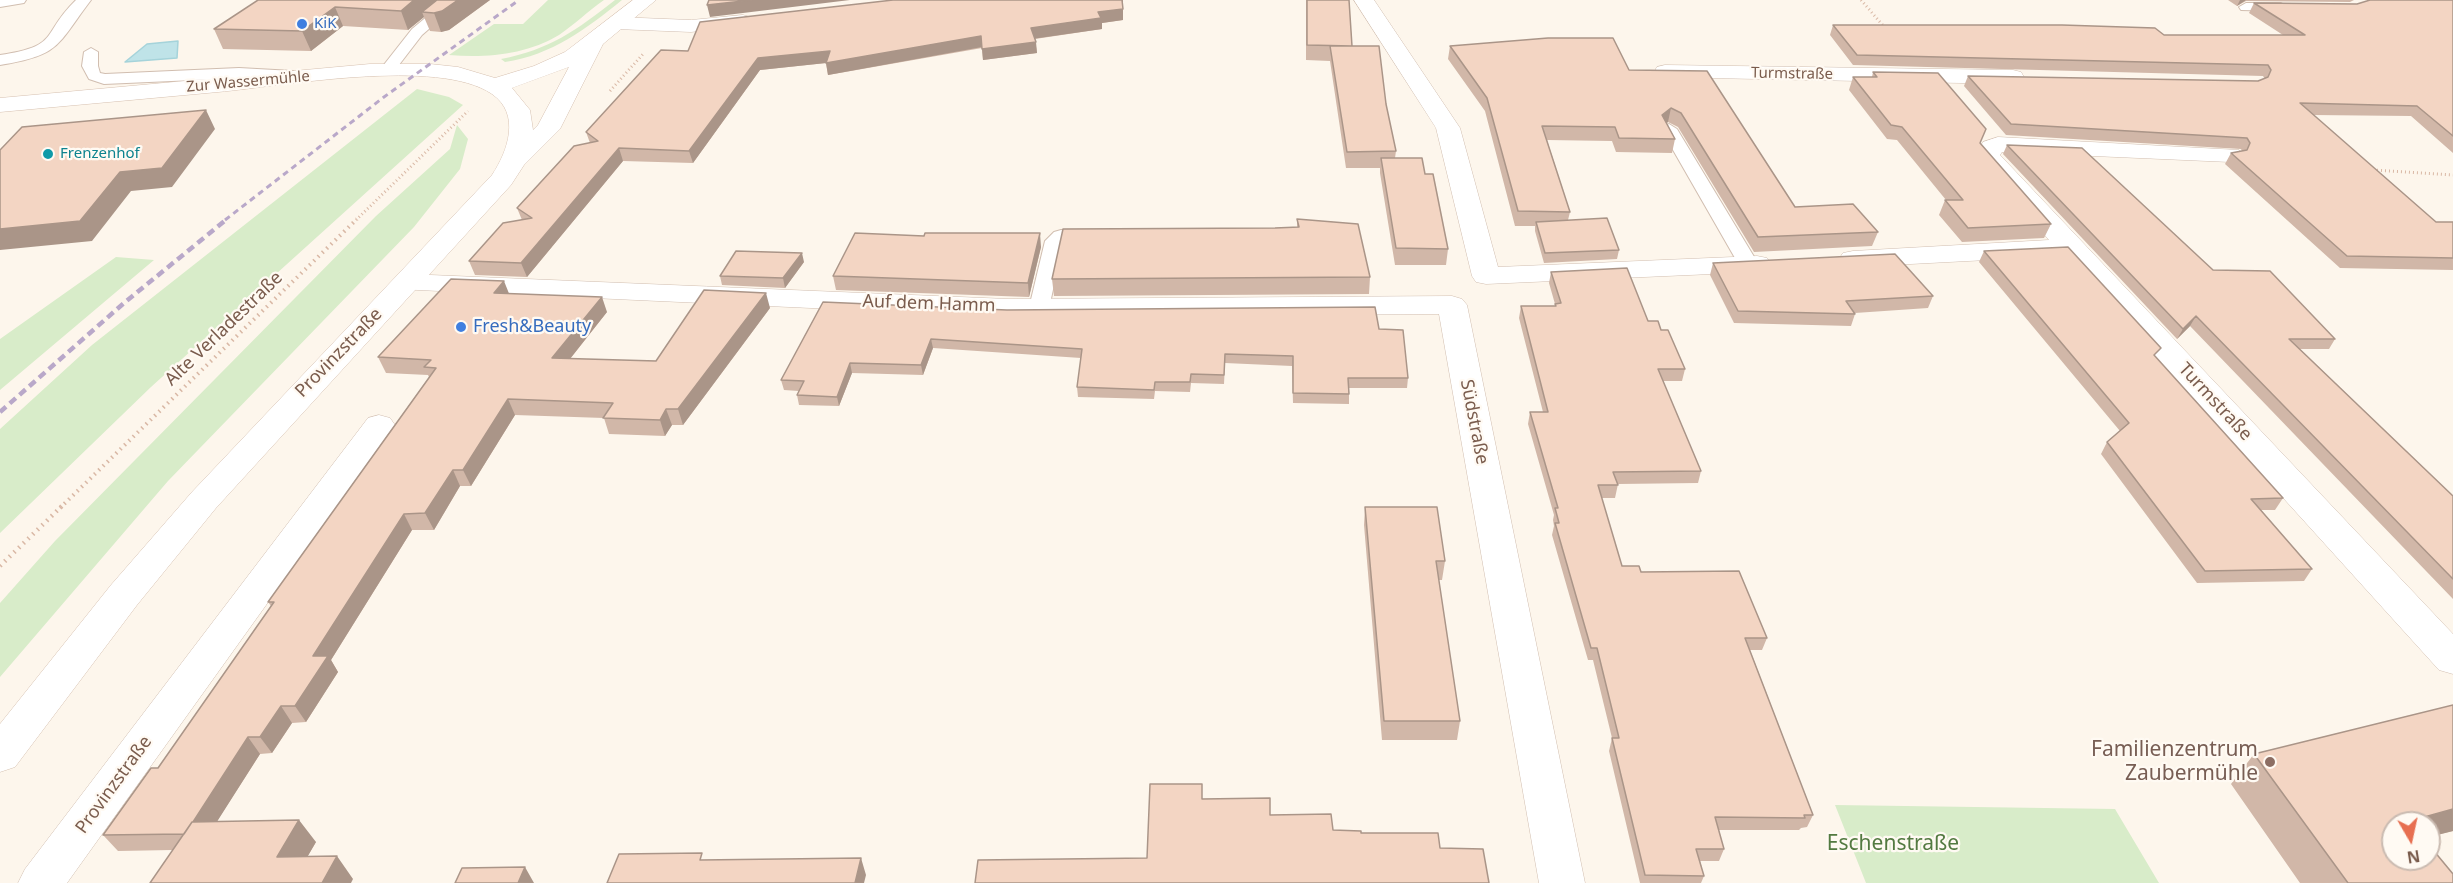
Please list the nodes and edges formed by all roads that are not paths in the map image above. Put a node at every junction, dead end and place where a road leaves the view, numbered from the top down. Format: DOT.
graph roads {
  1 [pos="19,0"];
  2 [pos="84,0"];
  3 [pos="455,0"];
  4 [pos="646,0"];
  5 [pos="1364,0"];
  6 [pos="0,3"];
  7 [pos="2246,7"];
  8 [pos="2293,7"];
  9 [pos="761,19"];
  10 [pos="616,23"];
  11 [pos="593,42"];
  12 [pos="91,52"];
  13 [pos="0,60"];
  14 [pos="387,71"];
  15 [pos="1645,72"];
  16 [pos="1933,75"];
  17 [pos="300,77"];
  18 [pos="2032,77"];
  19 [pos="494,86"];
  20 [pos="1961,101"];
  21 [pos="0,105"];
  22 [pos="1669,129"];
  23 [pos="2230,155"];
  24 [pos="514,162"];
  25 [pos="1082,236"];
  26 [pos="2072,247"];
  27 [pos="1833,260"];
  28 [pos="1785,262"];
  29 [pos="1749,264"];
  30 [pos="1486,276"];
  31 [pos="406,283"];
  32 [pos="1452,306"];
  33 [pos="1039,308"];
  34 [pos="379,425"];
  35 [pos="2453,659"];
  36 [pos="0,755"];
  37 [pos="41,883"];
  38 [pos="1562,883"];
  1 -- 6 [label="lane"];
  2 -- 13 [label="lane"];
  3 -- 14 [label="lane"];
  4 -- 10 [label="street"];
  5 -- 30 [label="street"];
  7 -- 8 [label="lane"];
  9 -- 10 [label="street"];
  10 -- 11 [label="street"];
  11 -- 19 [label="street"];
  11 -- 24 [label="street"];
  12 -- 17 [label="lane"];
  14 -- 17 [label="street, Zur Wassermühle"];
  14 -- 19 [label="street, Zur Wassermühle"];
  15 -- 16 [label="street, Turmstraße"];
  16 -- 18 [label="street, Turmstraße"];
  16 -- 20 [label="street"];
  17 -- 21 [label="street, Zur Wassermühle"];
  19 -- 24 [label="street, Provinzstraße"];
  22 -- 29 [label="lane"];
  23 -- 26 [label="street, Turmstraße"];
  24 -- 31 [label="street, Provinzstraße"];
  25 -- 33 [label="lane"];
  26 -- 27 [label="street"];
  26 -- 35 [label="street, Turmstraße"];
  28 -- 29 [label="street"];
  29 -- 30 [label="street"];
  30 -- 32 [label="street"];
  31 -- 33 [label="street, Auf dem Hamm"];
  31 -- 36 [label="street, Provinzstraße"];
  32 -- 33 [label="street, Auf dem Hamm"];
  32 -- 38 [label="street, Südstraße"];
  34 -- 37 [label="street, Provinzstraße"];
}
